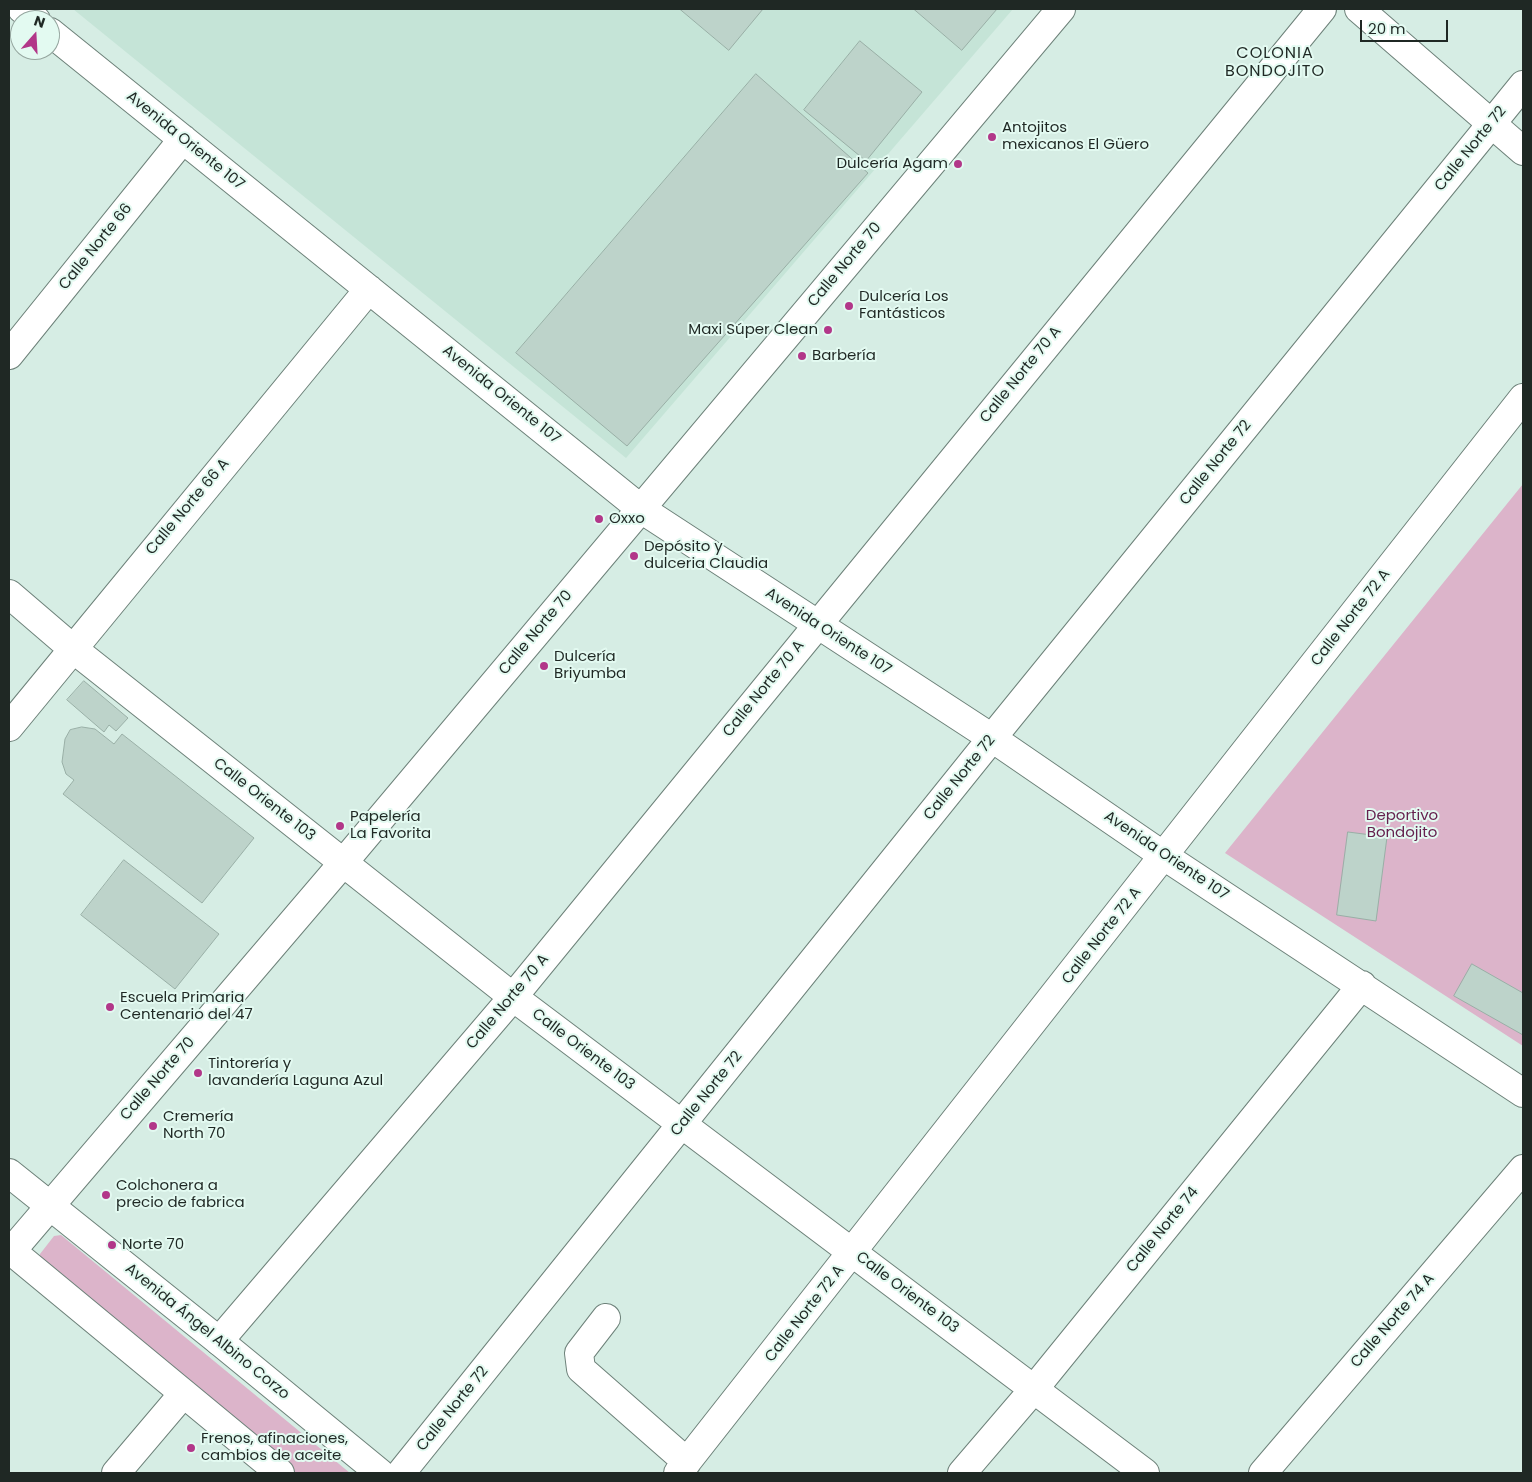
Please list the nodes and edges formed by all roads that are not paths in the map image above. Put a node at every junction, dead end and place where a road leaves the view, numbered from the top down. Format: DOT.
graph roads {
  1 [pos="1061,9"];
  2 [pos="1322,9"];
  3 [pos="1359,9"];
  4 [pos="60,40"];
  5 [pos="1523,85"];
  6 [pos="1493,123"];
  7 [pos="183,139"];
  8 [pos="1523,150"];
  9 [pos="369,289"];
  10 [pos="9,355"];
  11 [pos="1523,398"];
  12 [pos="641,509"];
  13 [pos="9,594"];
  14 [pos="816,625"];
  15 [pos="72,648"];
  16 [pos="9,727"];
  17 [pos="992,738"];
  18 [pos="1164,856"];
  19 [pos="343,863"];
  20 [pos="1362,986"];
  21 [pos="513,997"];
  22 [pos="1523,1094"];
  23 [pos="682,1125"];
  24 [pos="1523,1169"];
  25 [pos="9,1174"];
  26 [pos="49,1207"];
  27 [pos="10,1251"];
  28 [pos="853,1253"];
  29 [pos="606,1318"];
  30 [pos="219,1341"];
  31 [pos="1034,1389"];
  32 [pos="183,1394"];
  33 [pos="683,1468"];
  34 [pos="116,1473"];
  35 [pos="280,1473"];
  36 [pos="380,1473"];
  37 [pos="401,1473"];
  38 [pos="962,1473"];
  39 [pos="1145,1473"];
  40 [pos="1263,1473"];
  1 -- 12 [label="street, Calle Norte 70"];
  2 -- 14 [label="street, Calle Norte 70 A"];
  3 -- 6 [label="street"];
  4 -- 7 [label="street, Avenida Oriente 107"];
  5 -- 6 [label="street, Calle Norte 72"];
  6 -- 8 [label="street"];
  6 -- 17 [label="street, Calle Norte 72"];
  7 -- 9 [label="street, Avenida Oriente 107"];
  7 -- 10 [label="street, Calle Norte 66"];
  9 -- 12 [label="street, Avenida Oriente 107"];
  9 -- 15 [label="street, Calle Norte 66 A"];
  11 -- 18 [label="street, Calle Norte 72 A"];
  12 -- 14 [label="street, Avenida Oriente 107"];
  12 -- 19 [label="street, Calle Norte 70"];
  13 -- 15 [label="street, Calle Oriente 103"];
  14 -- 17 [label="street, Avenida Oriente 107"];
  14 -- 21 [label="street, Calle Norte 70 A"];
  15 -- 16 [label="street, Calle Norte 66 A"];
  15 -- 19 [label="street, Calle Oriente 103"];
  17 -- 18 [label="street, Avenida Oriente 107"];
  17 -- 23 [label="street, Calle Norte 72"];
  18 -- 20 [label="street, Avenida Oriente 107"];
  18 -- 28 [label="street, Calle Norte 72 A"];
  19 -- 21 [label="street, Calle Oriente 103"];
  19 -- 26 [label="street, Calle Norte 70"];
  20 -- 22 [label="street, Avenida Oriente 107"];
  20 -- 31 [label="street, Calle Norte 74"];
  21 -- 23 [label="street, Calle Oriente 103"];
  21 -- 30 [label="street, Calle Norte 70 A"];
  23 -- 28 [label="street, Calle Oriente 103"];
  23 -- 37 [label="street, Calle Norte 72"];
  24 -- 40 [label="street, Calle Norte 74 A"];
  25 -- 26 [label="street, Avenida Ángel Albino Corzo"];
  26 -- 27 [label="street, Calle Norte 70"];
  26 -- 30 [label="street, Avenida Ángel Albino Corzo"];
  27 -- 32 [label="street"];
  28 -- 31 [label="street, Calle Oriente 103"];
  28 -- 33 [label="street, Calle Norte 72 A"];
  29 -- 33 [label="street"];
  30 -- 36 [label="street, Avenida Ángel Albino Corzo"];
  31 -- 38 [label="street, Calle Norte 74"];
  31 -- 39 [label="street, Calle Oriente 103"];
  32 -- 34 [label="street"];
  32 -- 35 [label="street"];
}
